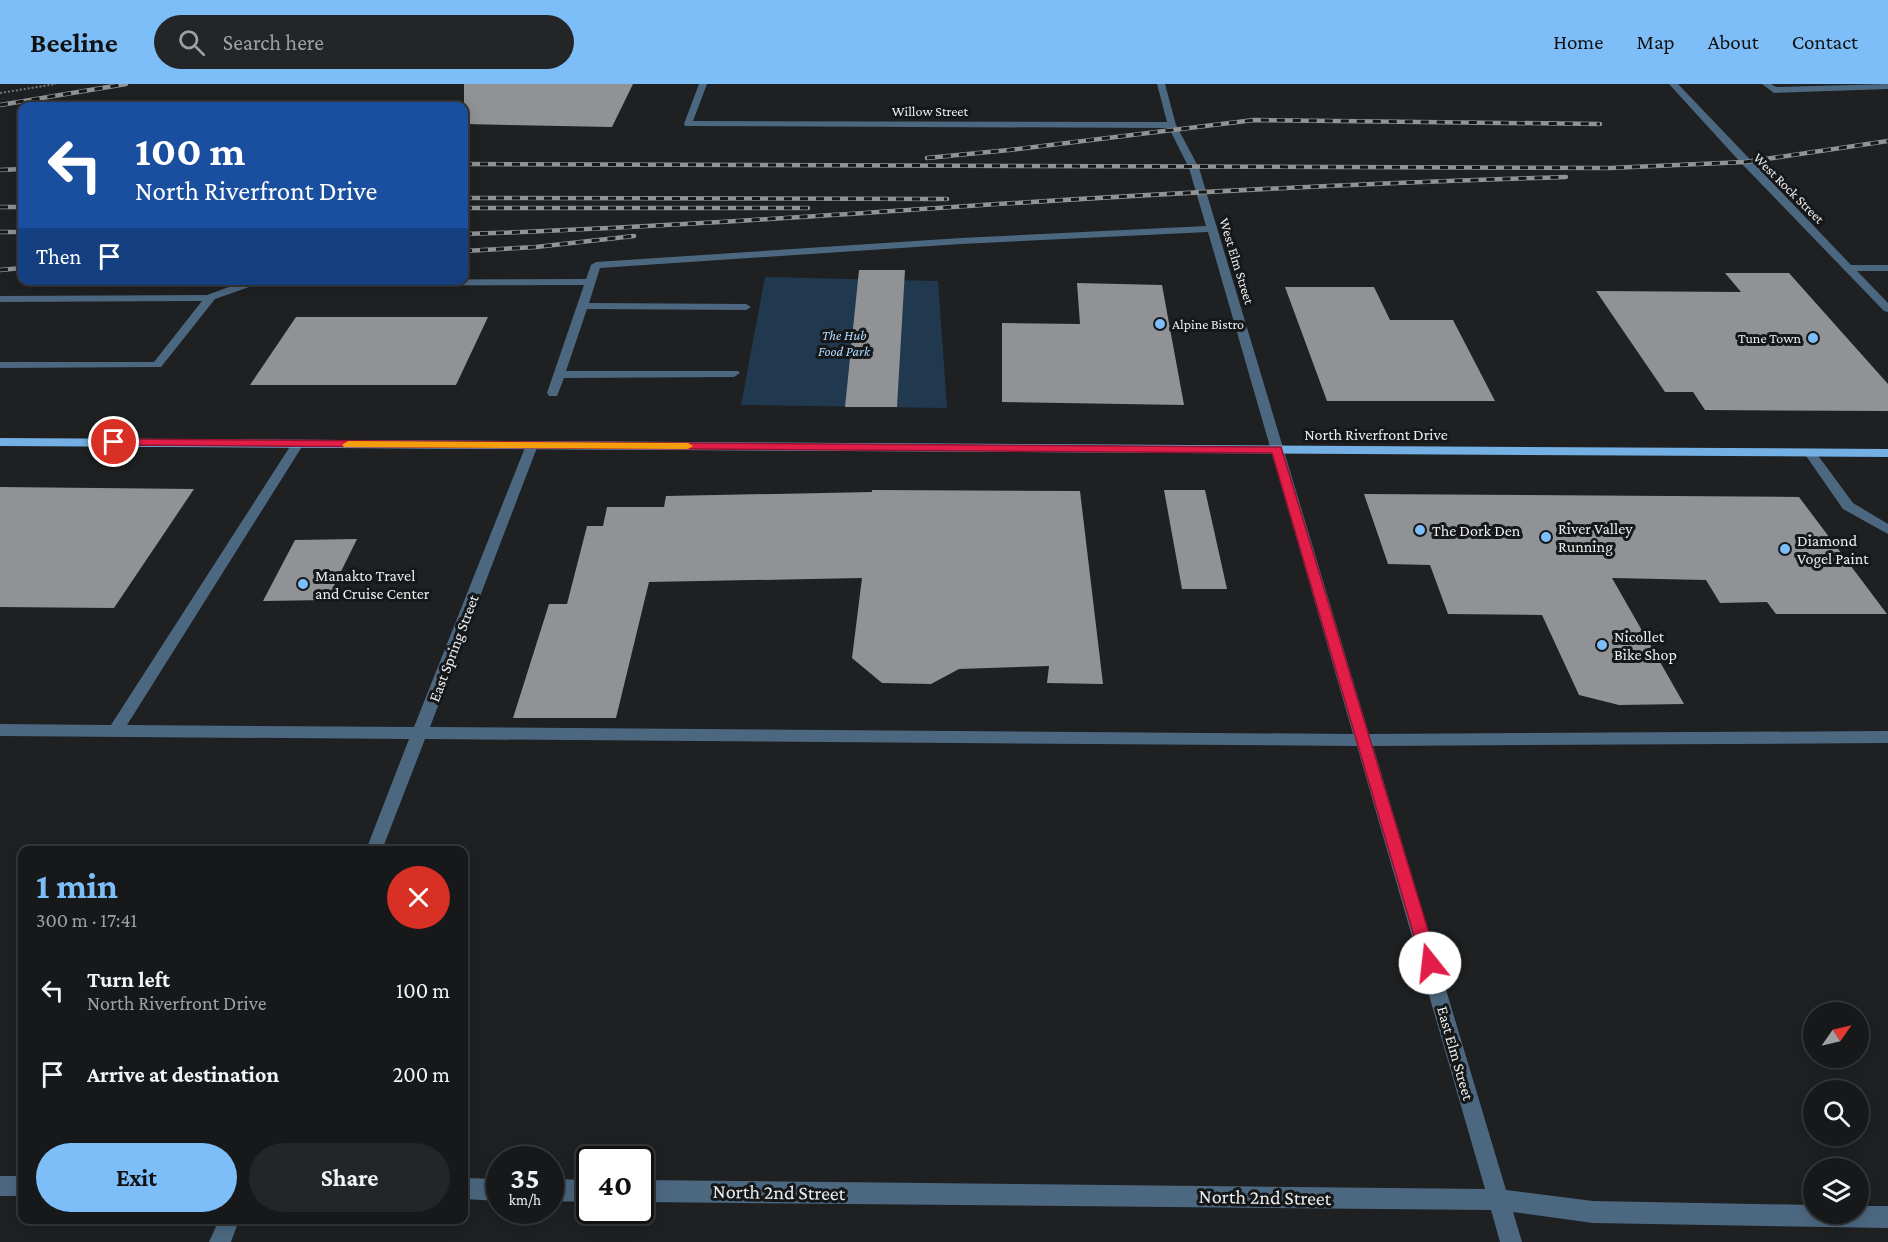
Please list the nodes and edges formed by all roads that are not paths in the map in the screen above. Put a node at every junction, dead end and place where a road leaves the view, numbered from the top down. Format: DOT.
graph roads {
  1 [pos="703,84"];
  2 [pos="1161,84"];
  3 [pos="1673,84"];
  4 [pos="1766,84"];
  5 [pos="1888,86"];
  6 [pos="1172,125"];
  7 [pos="1212,229"];
  8 [pos="1848,268"];
  9 [pos="1888,268"];
  10 [pos="468,282"];
  11 [pos="590,282"];
  12 [pos="245,285"];
  13 [pos="211,297"];
  14 [pos="0,299"];
  15 [pos="582,306"];
  16 [pos="746,307"];
  17 [pos="1888,309"];
  18 [pos="0,365"];
  19 [pos="734,373"];
  20 [pos="560,375"];
  21 [pos="553,393"];
  22 [pos="0,442"];
  23 [pos="297,445"];
  24 [pos="532,445"];
  25 [pos="1277,450"];
  26 [pos="1810,453"];
  27 [pos="1888,453"];
  28 [pos="1888,530"];
  29 [pos="0,730"];
  30 [pos="116,730"];
  31 [pos="420,732"];
  32 [pos="1888,738"];
  33 [pos="1364,740"];
  34 [pos="376,846"];
  35 [pos="0,1186"];
  36 [pos="18,1186"];
  37 [pos="468,1189"];
  38 [pos="486,1190"];
  39 [pos="654,1191"];
  40 [pos="1500,1200"];
  41 [pos="1888,1217"];
  42 [pos="227,1224"];
  43 [pos="220,1242"];
  44 [pos="1511,1242"];
  1 -- 6 [label="street, Willow Street"];
  2 -- 6 [label="street, West Elm Street"];
  3 -- 8 [label="street, West Rock Street"];
  4 -- 5 [label="street"];
  6 -- 7 [label="street, West Elm Street"];
  7 -- 11 [label="street"];
  7 -- 25 [label="street, West Elm Street"];
  8 -- 9 [label="street"];
  8 -- 17 [label="street, West Rock Street"];
  10 -- 11 [label="street"];
  11 -- 15 [label="street"];
  12 -- 13 [label="street"];
  13 -- 14 [label="street"];
  13 -- 18 [label="street"];
  15 -- 16 [label="street"];
  15 -- 20 [label="street"];
  19 -- 20 [label="street"];
  20 -- 21 [label="street"];
  22 -- 23 [label="main road, North Riverfront Drive"];
  23 -- 24 [label="main road, North Riverfront Drive"];
  23 -- 30 [label="street"];
  24 -- 25 [label="main road, North Riverfront Drive"];
  24 -- 31 [label="street, East Spring Street"];
  25 -- 26 [label="main road, North Riverfront Drive"];
  25 -- 33 [label="street, East Elm Street"];
  26 -- 27 [label="main road, North Riverfront Drive"];
  26 -- 28 [label="street"];
  29 -- 30 [label="street"];
  30 -- 31 [label="street"];
  31 -- 33 [label="street"];
  31 -- 34 [label="street, East Spring Street"];
  32 -- 33 [label="street"];
  33 -- 40 [label="street, East Elm Street"];
  35 -- 36 [label="street"];
  37 -- 38 [label="street"];
  39 -- 40 [label="street, North 2nd Street"];
  40 -- 41 [label="street, North 2nd Street"];
  40 -- 44 [label="street, East Elm Street"];
  42 -- 43 [label="street"];
}
